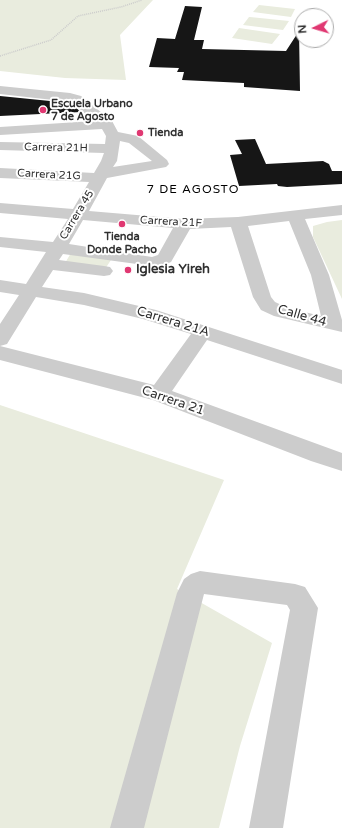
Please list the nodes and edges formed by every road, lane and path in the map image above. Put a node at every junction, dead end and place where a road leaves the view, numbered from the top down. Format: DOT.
graph roads {
  1 [pos="142,0"];
  2 [pos="0,56"];
  3 [pos="0,90"];
  4 [pos="94,113"];
  5 [pos="8,117"];
  6 [pos="0,131"];
  7 [pos="111,136"];
  8 [pos="0,146"];
  9 [pos="0,173"];
  10 [pos="100,176"];
  11 [pos="0,208"];
  12 [pos="342,210"];
  13 [pos="79,214"];
  14 [pos="295,215"];
  15 [pos="238,222"];
  16 [pos="184,224"];
  17 [pos="0,242"];
  18 [pos="57,248"];
  19 [pos="48,264"];
  20 [pos="109,264"];
  21 [pos="0,286"];
  22 [pos="30,291"];
  23 [pos="84,299"];
  24 [pos="337,326"];
  25 [pos="203,331"];
  26 [pos="0,340"];
  27 [pos="0,353"];
  28 [pos="342,377"];
  29 [pos="160,394"];
  30 [pos="342,462"];
  31 [pos="127,828"];
  32 [pos="266,828"];
  1 -- 2 [label="path"];
  3 -- 4 [label="street"];
  4 -- 5 [label="street"];
  4 -- 7 [label="street"];
  6 -- 7 [label="street"];
  7 -- 8 [label="street, Carrera 21H"];
  7 -- 10 [label="street, Carrera 45"];
  7 -- 10 [label="street, Carrera 21G"];
  9 -- 10 [label="street, Carrera 21G"];
  10 -- 13 [label="street, Carrera 45"];
  11 -- 13 [label="street, Carrera 21F"];
  12 -- 14 [label="street, Carrera 21F"];
  13 -- 16 [label="street, Carrera 21F"];
  13 -- 18 [label="street, Carrera 45"];
  14 -- 15 [label="street, Carrera 21F"];
  14 -- 24 [label="street, Calle 44"];
  15 -- 16 [label="street, Carrera 21F"];
  15 -- 24 [label="street, Calle 44"];
  16 -- 20 [label="street"];
  17 -- 18 [label="street"];
  18 -- 19 [label="street, Carrera 45"];
  18 -- 20 [label="street"];
  19 -- 20 [label="street"];
  19 -- 22 [label="street, Carrera 45"];
  20 -- 23 [label="street"];
  21 -- 22 [label="street, Carrera 21A"];
  22 -- 23 [label="street, Carrera 21A"];
  22 -- 26 [label="street, Carrera 45"];
  23 -- 25 [label="street, Carrera 21A"];
  25 -- 28 [label="street, Carrera 21A"];
  25 -- 29 [label="street"];
  27 -- 29 [label="street, Carrera 21"];
  29 -- 30 [label="street, Carrera 21"];
  31 -- 32 [label="street"];
}
